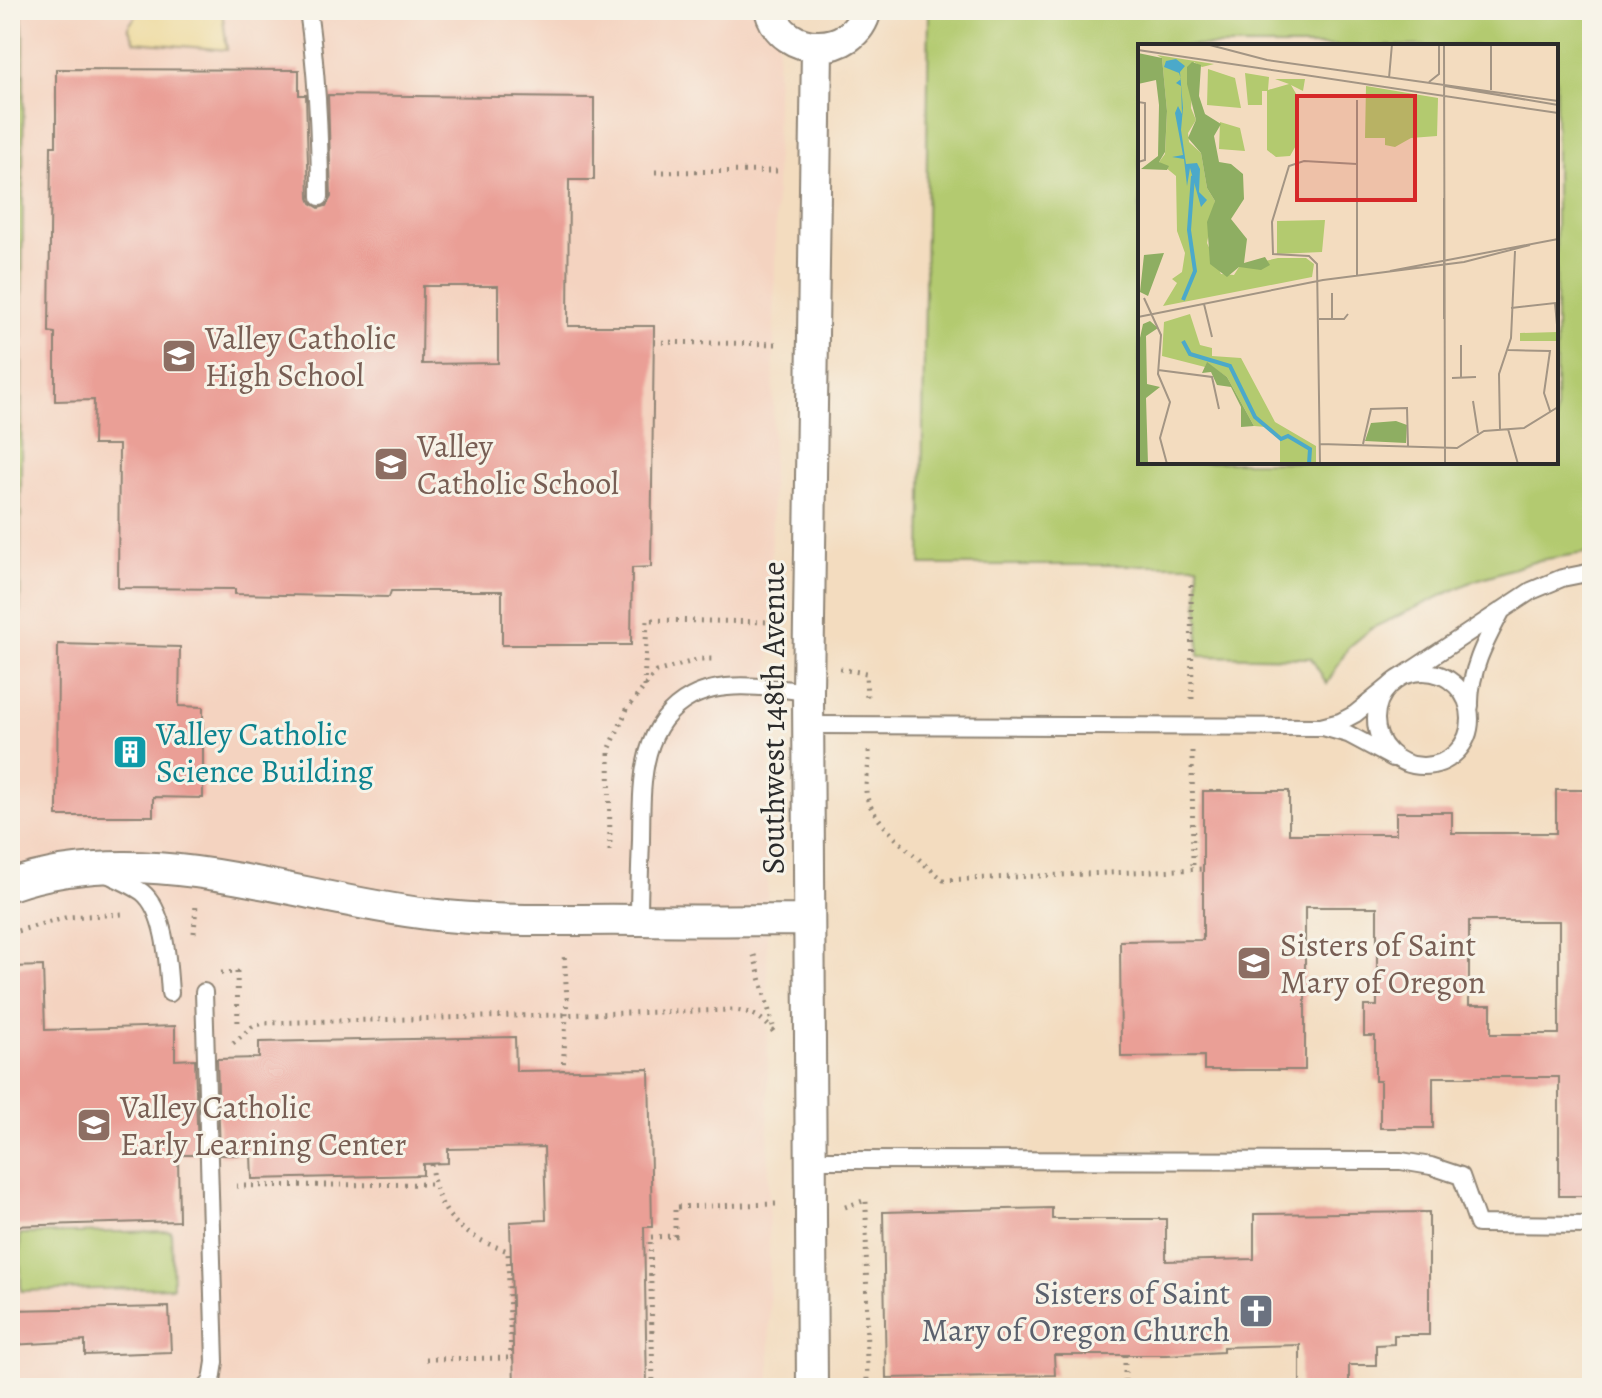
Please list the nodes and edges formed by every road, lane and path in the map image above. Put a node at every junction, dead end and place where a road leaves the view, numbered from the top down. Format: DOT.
graph roads {
  1 [pos="308,10"];
  2 [pos="770,10"];
  3 [pos="866,10"];
  4 [pos="817,48"];
  5 [pos="778,171"];
  6 [pos="655,172"];
  7 [pos="320,197"];
  8 [pos="654,342"];
  9 [pos="776,344"];
  10 [pos="1592,572"];
  11 [pos="1502,609"];
  12 [pos="772,633"];
  13 [pos="808,678"];
  14 [pos="1397,680"];
  15 [pos="644,687"];
  16 [pos="1470,712"];
  17 [pos="808,725"];
  18 [pos="868,725"];
  19 [pos="1321,727"];
  20 [pos="1401,762"];
  21 [pos="96,869"];
  22 [pos="1203,869"];
  23 [pos="10,885"];
  24 [pos="205,898"];
  25 [pos="156,914"];
  26 [pos="10,920"];
  27 [pos="639,920"];
  28 [pos="809,920"];
  29 [pos="12,932"];
  30 [pos="194,937"];
  31 [pos="564,947"];
  32 [pos="752,949"];
  33 [pos="215,973"];
  34 [pos="204,992"];
  35 [pos="170,993"];
  36 [pos="567,1014"];
  37 [pos="238,1027"];
  38 [pos="775,1035"];
  39 [pos="230,1046"];
  40 [pos="778,1047"];
  41 [pos="563,1071"];
  42 [pos="810,1160"];
  43 [pos="431,1164"];
  44 [pos="433,1184"];
  45 [pos="231,1186"];
  46 [pos="780,1214"];
  47 [pos="811,1218"];
  48 [pos="1592,1225"];
  49 [pos="1125,1355"];
  50 [pos="426,1359"];
  51 [pos="206,1388"];
  52 [pos="653,1388"];
  53 [pos="812,1388"];
  54 [pos="867,1388"];
  55 [pos="1125,1388"];
  1 -- 7 [label="lane"];
  2 -- 4 [label="street"];
  3 -- 4 [label="street"];
  4 -- 13 [label="street, Southwest 148th Avenue"];
  5 -- 6 [label="path"];
  8 -- 9 [label="path"];
  10 -- 11 [label="lane"];
  11 -- 14 [label="lane"];
  11 -- 16 [label="lane"];
  12 -- 15 [label="path"];
  13 -- 17 [label="street, Southwest 148th Avenue"];
  13 -- 18 [label="path"];
  13 -- 27 [label="lane"];
  14 -- 16 [label="lane"];
  14 -- 19 [label="lane"];
  14 -- 20 [label="lane"];
  16 -- 20 [label="lane"];
  17 -- 18 [label="lane"];
  17 -- 28 [label="street, Southwest 148th Avenue"];
  18 -- 19 [label="lane"];
  18 -- 22 [label="path"];
  19 -- 20 [label="lane"];
  21 -- 23 [label="street"];
  21 -- 25 [label="lane"];
  21 -- 27 [label="street"];
  24 -- 30 [label="path"];
  25 -- 29 [label="path"];
  25 -- 35 [label="lane"];
  26 -- 29 [label="path"];
  27 -- 28 [label="street"];
  28 -- 42 [label="street, Southwest 148th Avenue"];
  31 -- 36 [label="path"];
  32 -- 38 [label="path"];
  33 -- 37 [label="path"];
  34 -- 51 [label="lane"];
  36 -- 38 [label="path"];
  36 -- 39 [label="path"];
  36 -- 41 [label="path"];
  38 -- 40 [label="path"];
  42 -- 47 [label="street, Southwest 148th Avenue"];
  42 -- 48 [label="lane"];
  43 -- 44 [label="path"];
  44 -- 45 [label="path"];
  44 -- 50 [label="path"];
  46 -- 52 [label="path"];
  47 -- 53 [label="street, Southwest 148th Avenue"];
  47 -- 54 [label="path"];
  49 -- 55 [label="path"];
}
